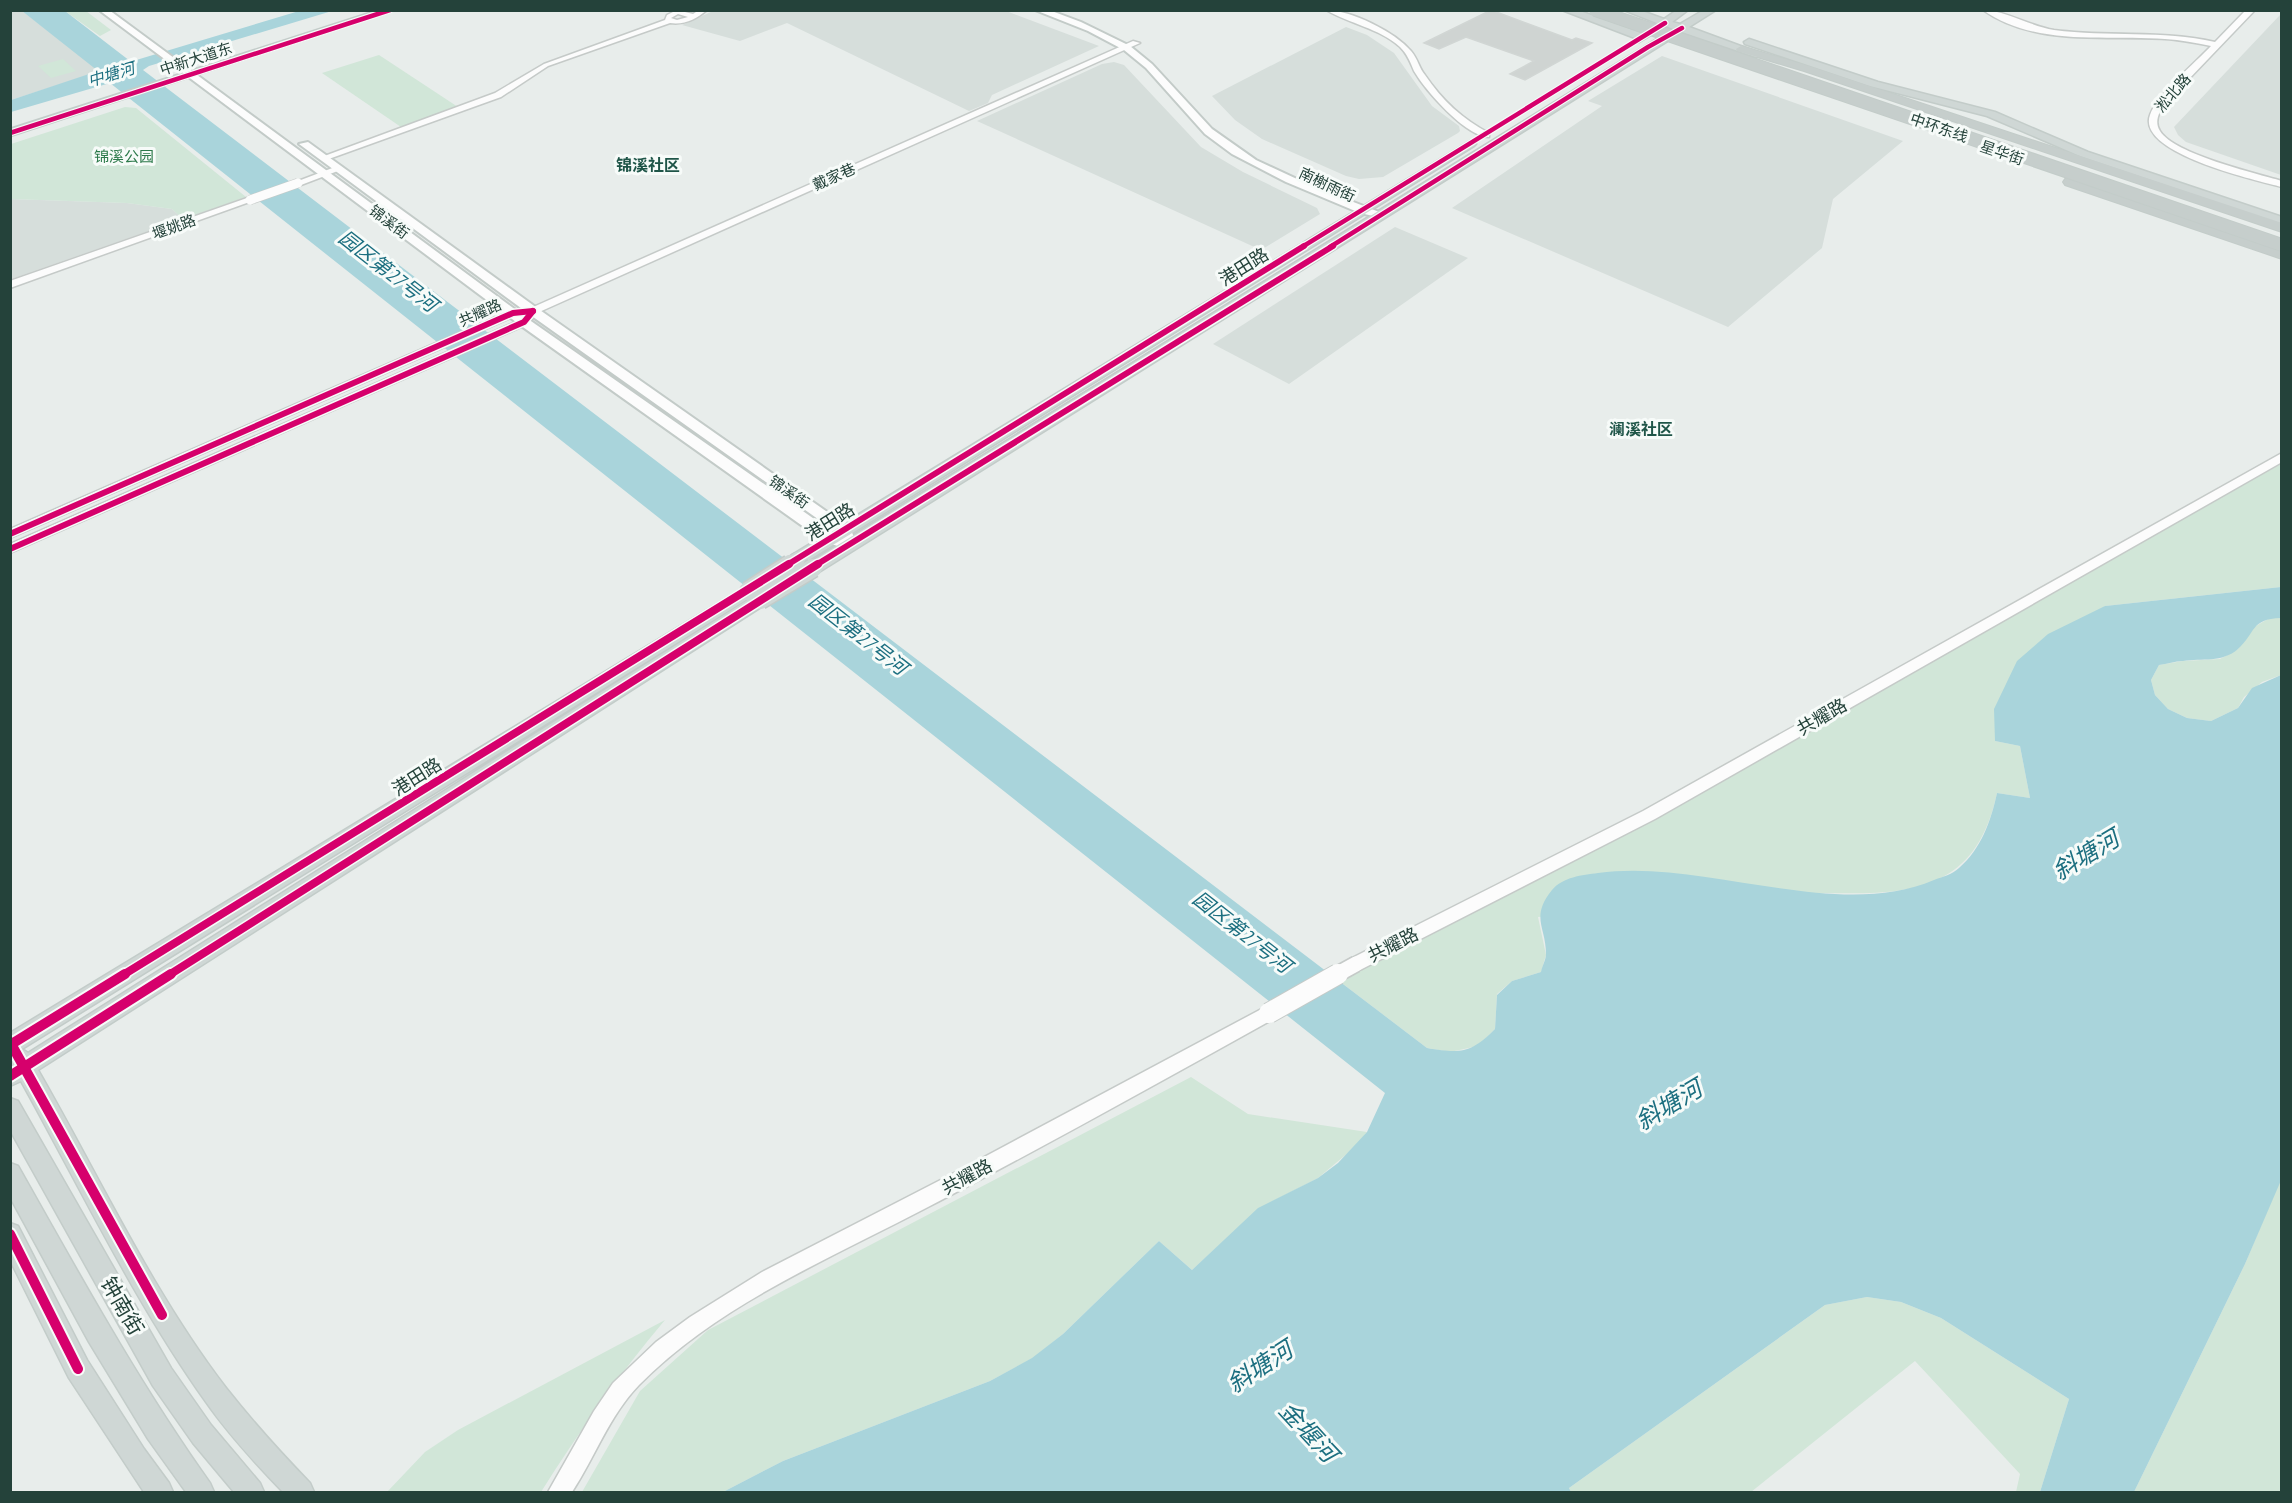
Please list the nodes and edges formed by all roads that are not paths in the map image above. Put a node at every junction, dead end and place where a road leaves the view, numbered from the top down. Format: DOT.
graph roads {
  1 [pos="103,10"];
  2 [pos="120,10"];
  3 [pos="369,10"];
  4 [pos="390,10"];
  5 [pos="704,10"];
  6 [pos="1039,10"];
  7 [pos="1059,10"];
  8 [pos="1329,10"];
  9 [pos="1566,10"];
  10 [pos="1587,10"];
  11 [pos="1595,10"];
  12 [pos="1617,10"];
  13 [pos="1628,10"];
  14 [pos="1684,10"];
  15 [pos="1712,10"];
  16 [pos="1987,10"];
  17 [pos="2251,10"];
  18 [pos="1694,22"];
  19 [pos="1665,23"];
  20 [pos="1682,28"];
  21 [pos="1646,34"];
  22 [pos="1665,38"];
  23 [pos="1130,45"];
  24 [pos="2217,45"];
  25 [pos="1736,52"];
  26 [pos="171,54"];
  27 [pos="194,70"];
  28 [pos="120,94"];
  29 [pos="1196,102"];
  30 [pos="1212,119"];
  31 [pos="10,124"];
  32 [pos="10,133"];
  33 [pos="1486,135"];
  34 [pos="323,158"];
  35 [pos="1280,163"];
  36 [pos="338,169"];
  37 [pos="1299,172"];
  38 [pos="324,174"];
  39 [pos="2282,184"];
  40 [pos="1373,210"];
  41 [pos="2282,221"];
  42 [pos="2282,229"];
  43 [pos="2282,236"];
  44 [pos="2282,245"];
  45 [pos="2282,250"];
  46 [pos="2282,255"];
  47 [pos="10,285"];
  48 [pos="533,311"];
  49 [pos="513,313"];
  50 [pos="524,322"];
  51 [pos="2282,457"];
  52 [pos="844,531"];
  53 [pos="10,534"];
  54 [pos="830,539"];
  55 [pos="850,545"];
  56 [pos="10,549"];
  57 [pos="754,596"];
  58 [pos="11,1043"];
  59 [pos="18,1071"];
  60 [pos="10,1108"];
  61 [pos="10,1174"];
  62 [pos="10,1234"];
  63 [pos="160,1492"];
  64 [pos="201,1492"];
  65 [pos="251,1492"];
  66 [pos="302,1492"];
  67 [pos="559,1492"];
  1 -- 26 [label="main road, 锦溪街"];
  2 -- 26 [label="main road, 锦溪街"];
  3 -- 27 [label="main road, 中新大道东"];
  4 -- 27 [label="main road, 中新大道东"];
  5 -- 34 [label="street"];
  6 -- 23 [label="main road, 南榭雨街"];
  7 -- 23 [label="main road, 南榭雨街"];
  8 -- 33 [label="street"];
  9 -- 21 [label="main road"];
  10 -- 21 [label="main road, 星华街"];
  11 -- 25 [label="highway, 中环东线, bridge"];
  12 -- 43 [label="highway, 中环东线"];
  13 -- 19 [label="main road, 星华街"];
  14 -- 19 [label="main road, 港田路"];
  15 -- 18 [label="main road, 港田路"];
  16 -- 24 [label="street"];
  17 -- 24 [label="street, 淞北路"];
  18 -- 20 [label="main road, 港田路"];
  18 -- 41 [label="main road"];
  19 -- 20 [label="main road, 星华街"];
  19 -- 21 [label="main road, 港田路"];
  20 -- 22 [label="main road, 港田路"];
  20 -- 25 [label="main road, 星华街"];
  21 -- 22 [label="main road, 星华街"];
  21 -- 33 [label="main road, 港田路"];
  22 -- 40 [label="main road, 港田路"];
  22 -- 45 [label="main road, 星华街"];
  23 -- 29 [label="main road, 南榭雨街"];
  23 -- 40 [label="main road, 南榭雨街"];
  23 -- 48 [label="street, 戴家巷"];
  24 -- 39 [label="street, 淞北路"];
  25 -- 42 [label="main road, 星华街"];
  25 -- 42 [label="highway"];
  25 -- 44 [label="highway, 中环东线, bridge"];
  25 -- 46 [label="highway, bridge"];
  26 -- 27 [label="main road, 锦溪街"];
  27 -- 28 [label="main road, 中新大道东"];
  27 -- 34 [label="main road, 锦溪街"];
  27 -- 38 [label="main road, 锦溪街"];
  28 -- 31 [label="main road, 中新大道东"];
  28 -- 32 [label="main road, 中新大道东"];
  30 -- 35 [label="main road, 南榭雨街"];
  33 -- 40 [label="main road, 港田路"];
  34 -- 36 [label="main road, 锦溪街"];
  36 -- 38 [label="street, 堰姚路"];
  36 -- 48 [label="main road, 锦溪街"];
  37 -- 40 [label="main road, 南榭雨街"];
  38 -- 47 [label="street, 堰姚路, bridge"];
  38 -- 49 [label="main road, 锦溪街"];
  40 -- 52 [label="main road, 港田路"];
  40 -- 55 [label="main road, 港田路"];
  48 -- 49 [label="street, 共耀路"];
  48 -- 50 [label="street, 共耀路"];
  48 -- 52 [label="main road, 锦溪街"];
  49 -- 50 [label="main road, 锦溪街"];
  49 -- 53 [label="street, 共耀路"];
  50 -- 54 [label="main road, 锦溪街"];
  50 -- 56 [label="street, 共耀路"];
  51 -- 67 [label="street, 共耀路, bridge"];
  52 -- 54 [label="main road, 港田路"];
  52 -- 55 [label="main road"];
  54 -- 55 [label="main road, 锦溪街"];
  54 -- 57 [label="main road, 港田路, bridge"];
  55 -- 57 [label="main road, 港田路, bridge"];
  57 -- 58 [label="main road, 港田路"];
  57 -- 59 [label="main road, 港田路"];
  58 -- 59 [label="main road"];
  59 -- 66 [label="main road"];
  60 -- 65 [label="main road, 钟南街"];
  61 -- 64 [label="main road, 钟南街"];
  62 -- 63 [label="main road"];
}
